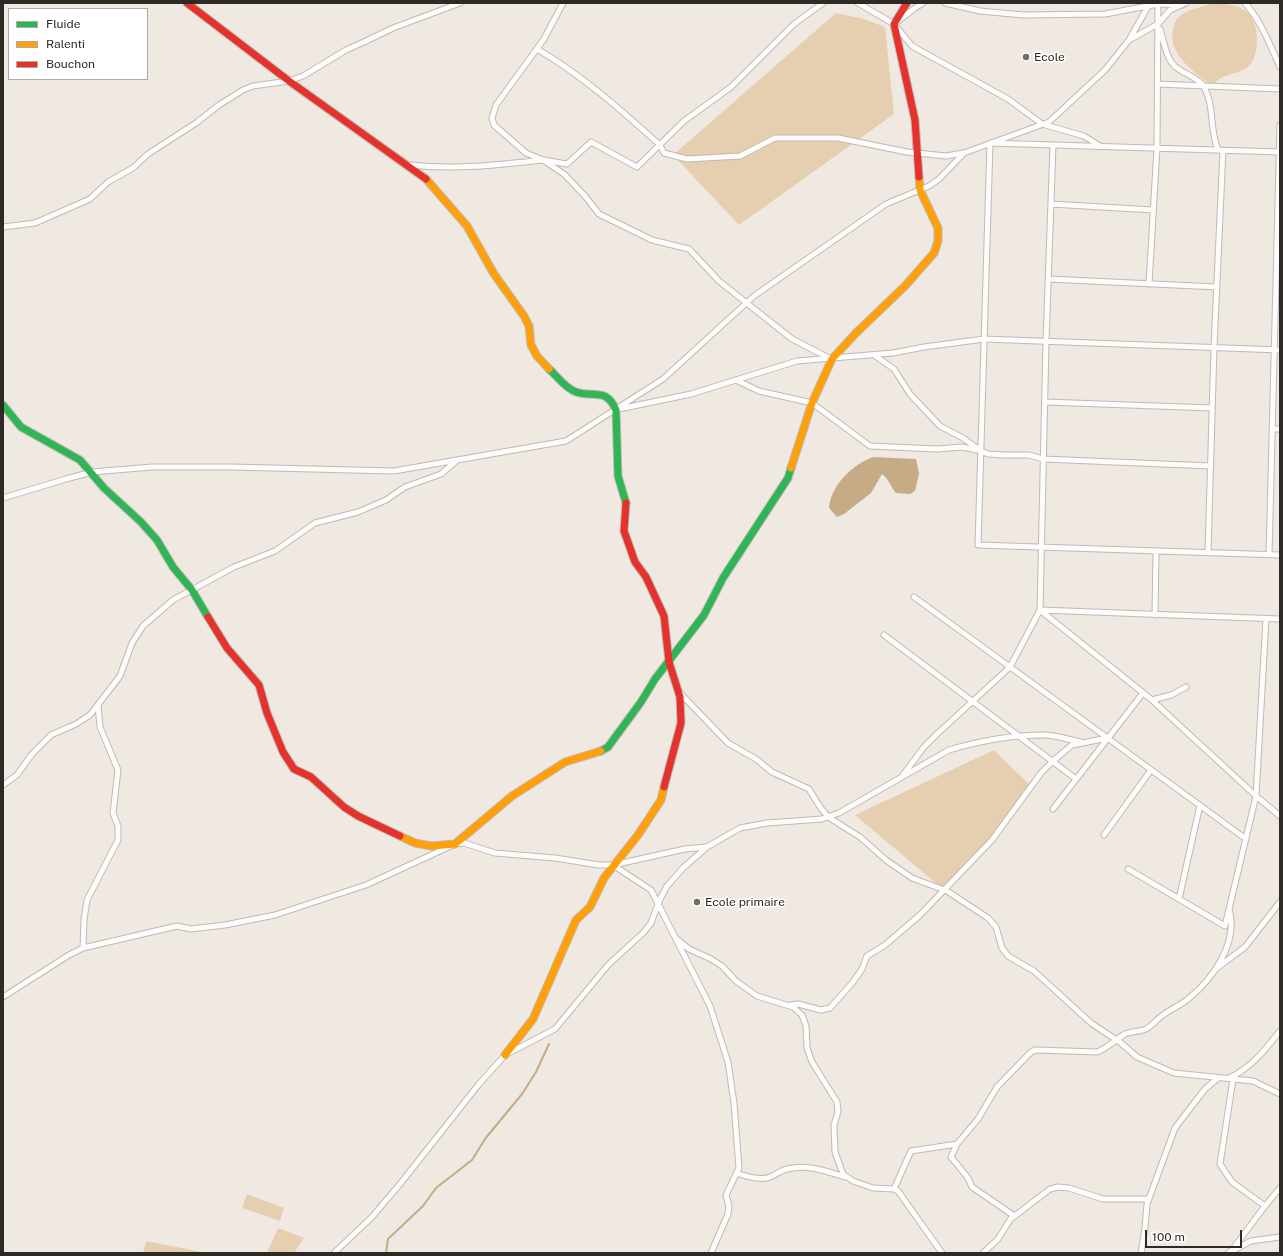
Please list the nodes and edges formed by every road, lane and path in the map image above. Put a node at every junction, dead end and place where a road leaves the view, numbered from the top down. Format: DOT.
graph roads {
  1 [pos="187,3"];
  2 [pos="460,3"];
  3 [pos="563,3"];
  4 [pos="823,3"];
  5 [pos="858,3"];
  6 [pos="907,3"];
  7 [pos="924,3"];
  8 [pos="945,3"];
  9 [pos="1158,3"];
  10 [pos="1244,3"];
  11 [pos="1149,4"];
  12 [pos="1184,4"];
  13 [pos="894,24"];
  14 [pos="1158,24"];
  15 [pos="1129,40"];
  16 [pos="537,49"];
  17 [pos="1280,67"];
  18 [pos="289,81"];
  19 [pos="1157,84"];
  20 [pos="1204,86"];
  21 [pos="1280,89"];
  22 [pos="1042,124"];
  23 [pos="1280,125"];
  24 [pos="990,143"];
  25 [pos="1053,144"];
  26 [pos="660,145"];
  27 [pos="1100,146"];
  28 [pos="1157,148"];
  29 [pos="1220,150"];
  30 [pos="1279,152"];
  31 [pos="918,153"];
  32 [pos="964,153"];
  33 [pos="543,160"];
  34 [pos="409,165"];
  35 [pos="920,190"];
  36 [pos="1279,203"];
  37 [pos="1051,204"];
  38 [pos="1153,210"];
  39 [pos="3,228"];
  40 [pos="1048,279"];
  41 [pos="1149,284"];
  42 [pos="1217,287"];
  43 [pos="746,303"];
  44 [pos="984,340"];
  45 [pos="1046,342"];
  46 [pos="1214,347"];
  47 [pos="1277,350"];
  48 [pos="874,355"];
  49 [pos="832,359"];
  50 [pos="736,380"];
  51 [pos="1045,402"];
  52 [pos="812,404"];
  53 [pos="3,405"];
  54 [pos="1212,408"];
  55 [pos="616,410"];
  56 [pos="1272,429"];
  57 [pos="1280,429"];
  58 [pos="981,452"];
  59 [pos="1043,459"];
  60 [pos="456,462"];
  61 [pos="1211,466"];
  62 [pos="92,472"];
  63 [pos="3,498"];
  64 [pos="1042,547"];
  65 [pos="1156,551"];
  66 [pos="1208,553"];
  67 [pos="1269,555"];
  68 [pos="1280,555"];
  69 [pos="192,590"];
  70 [pos="914,597"];
  71 [pos="1040,610"];
  72 [pos="1155,614"];
  73 [pos="1266,619"];
  74 [pos="1280,619"];
  75 [pos="884,635"];
  76 [pos="669,662"];
  77 [pos="1010,667"];
  78 [pos="1186,687"];
  79 [pos="678,691"];
  80 [pos="1143,693"];
  81 [pos="1152,700"];
  82 [pos="973,701"];
  83 [pos="98,705"];
  84 [pos="1020,737"];
  85 [pos="1108,738"];
  86 [pos="1081,742"];
  87 [pos="1053,762"];
  88 [pos="1151,770"];
  89 [pos="900,779"];
  90 [pos="1076,779"];
  91 [pos="3,784"];
  92 [pos="1256,796"];
  93 [pos="1200,805"];
  94 [pos="1053,809"];
  95 [pos="1280,816"];
  96 [pos="828,817"];
  97 [pos="1104,835"];
  98 [pos="1246,839"];
  99 [pos="455,844"];
  100 [pos="707,846"];
  101 [pos="613,865"];
  102 [pos="1128,869"];
  103 [pos="944,890"];
  104 [pos="1179,899"];
  105 [pos="1280,902"];
  106 [pos="658,904"];
  107 [pos="1229,908"];
  108 [pos="678,940"];
  109 [pos="83,948"];
  110 [pos="1216,968"];
  111 [pos="3,997"];
  112 [pos="787,1005"];
  113 [pos="1280,1031"];
  114 [pos="1116,1040"];
  115 [pos="505,1055"];
  116 [pos="1218,1078"];
  117 [pos="1230,1079"];
  118 [pos="1280,1094"];
  119 [pos="957,1144"];
  120 [pos="736,1174"];
  121 [pos="848,1178"];
  122 [pos="1280,1188"];
  123 [pos="894,1189"];
  124 [pos="1149,1199"];
  125 [pos="1265,1206"];
  126 [pos="1012,1218"];
  127 [pos="1247,1230"];
  128 [pos="1280,1237"];
  129 [pos="1242,1246"];
  130 [pos="1230,1252"];
  131 [pos="334,1253"];
  132 [pos="711,1253"];
  133 [pos="942,1253"];
  134 [pos="983,1253"];
  135 [pos="1140,1253"];
  136 [pos="1240,1253"];
  1 -- 18 [label="street"];
  2 -- 18 [label="street"];
  3 -- 16 [label="street"];
  4 -- 26 [label="street"];
  5 -- 13 [label="street"];
  6 -- 13 [label="street"];
  7 -- 13 [label="street"];
  8 -- 11 [label="street"];
  9 -- 11 [label="street"];
  9 -- 12 [label="street"];
  9 -- 14 [label="street"];
  10 -- 17 [label="street"];
  11 -- 15 [label="street"];
  12 -- 14 [label="street"];
  13 -- 22 [label="street"];
  13 -- 31 [label="street"];
  14 -- 15 [label="street"];
  14 -- 19 [label="street"];
  14 -- 20 [label="street"];
  15 -- 22 [label="street"];
  16 -- 26 [label="street"];
  16 -- 33 [label="street"];
  18 -- 34 [label="street"];
  18 -- 39 [label="street"];
  19 -- 20 [label="street"];
  19 -- 28 [label="street"];
  20 -- 21 [label="street"];
  20 -- 29 [label="street"];
  22 -- 24 [label="street"];
  22 -- 27 [label="street"];
  23 -- 30 [label="street"];
  24 -- 25 [label="street"];
  24 -- 32 [label="street"];
  24 -- 44 [label="street"];
  25 -- 27 [label="street"];
  25 -- 37 [label="street"];
  26 -- 31 [label="street"];
  26 -- 33 [label="street"];
  27 -- 28 [label="street"];
  28 -- 29 [label="street"];
  28 -- 38 [label="street"];
  29 -- 30 [label="street"];
  29 -- 42 [label="street"];
  30 -- 36 [label="street"];
  31 -- 32 [label="street"];
  31 -- 35 [label="street"];
  32 -- 35 [label="street"];
  33 -- 34 [label="street"];
  33 -- 43 [label="street"];
  34 -- 55 [label="street"];
  35 -- 43 [label="street"];
  35 -- 49 [label="street"];
  36 -- 47 [label="street"];
  37 -- 38 [label="street"];
  37 -- 40 [label="street"];
  38 -- 41 [label="street"];
  40 -- 41 [label="street"];
  40 -- 45 [label="street"];
  41 -- 42 [label="street"];
  42 -- 46 [label="street"];
  43 -- 49 [label="street"];
  43 -- 55 [label="street"];
  44 -- 45 [label="street"];
  44 -- 48 [label="street"];
  44 -- 58 [label="street"];
  45 -- 46 [label="street"];
  45 -- 51 [label="street"];
  46 -- 47 [label="street"];
  46 -- 54 [label="street"];
  47 -- 56 [label="street"];
  48 -- 49 [label="street"];
  48 -- 58 [label="street"];
  49 -- 50 [label="street"];
  49 -- 52 [label="street"];
  50 -- 52 [label="street"];
  50 -- 55 [label="street"];
  51 -- 54 [label="street"];
  51 -- 59 [label="street"];
  52 -- 58 [label="street"];
  52 -- 76 [label="street"];
  53 -- 62 [label="street"];
  54 -- 61 [label="street"];
  55 -- 60 [label="street"];
  55 -- 76 [label="street"];
  56 -- 57 [label="street"];
  56 -- 67 [label="street"];
  58 -- 59 [label="street"];
  58 -- 64 [label="street"];
  59 -- 61 [label="street"];
  59 -- 64 [label="street"];
  60 -- 62 [label="street"];
  60 -- 69 [label="street"];
  61 -- 66 [label="street"];
  62 -- 63 [label="street"];
  62 -- 69 [label="street"];
  64 -- 65 [label="street"];
  64 -- 71 [label="street"];
  65 -- 66 [label="street"];
  65 -- 72 [label="street"];
  66 -- 67 [label="street"];
  67 -- 68 [label="street"];
  69 -- 83 [label="street"];
  69 -- 99 [label="street"];
  70 -- 77 [label="street"];
  71 -- 72 [label="street"];
  71 -- 77 [label="street"];
  71 -- 80 [label="street"];
  72 -- 73 [label="street"];
  73 -- 74 [label="street"];
  73 -- 92 [label="street"];
  75 -- 82 [label="street"];
  76 -- 79 [label="street"];
  76 -- 99 [label="street"];
  77 -- 82 [label="street"];
  77 -- 85 [label="street"];
  78 -- 81 [label="street"];
  79 -- 96 [label="street"];
  79 -- 101 [label="street"];
  80 -- 81 [label="street"];
  80 -- 85 [label="street"];
  81 -- 92 [label="street"];
  82 -- 84 [label="street"];
  82 -- 89 [label="street"];
  83 -- 91 [label="street"];
  83 -- 109 [label="street"];
  84 -- 86 [label="street"];
  84 -- 87 [label="street"];
  84 -- 89 [label="street"];
  85 -- 86 [label="street"];
  85 -- 88 [label="street"];
  85 -- 90 [label="street"];
  86 -- 87 [label="street"];
  87 -- 90 [label="street"];
  87 -- 103 [label="street"];
  88 -- 93 [label="street"];
  88 -- 97 [label="street"];
  89 -- 96 [label="street"];
  90 -- 94 [label="street"];
  92 -- 95 [label="street"];
  92 -- 98 [label="street"];
  93 -- 98 [label="street"];
  93 -- 104 [label="street"];
  96 -- 100 [label="street"];
  96 -- 103 [label="street"];
  98 -- 107 [label="street"];
  99 -- 101 [label="street"];
  99 -- 109 [label="street"];
  100 -- 101 [label="street"];
  100 -- 106 [label="street"];
  101 -- 106 [label="street"];
  101 -- 115 [label="street"];
  102 -- 104 [label="street"];
  103 -- 112 [label="street"];
  103 -- 114 [label="street"];
  104 -- 107 [label="street"];
  105 -- 110 [label="street"];
  106 -- 108 [label="street"];
  106 -- 115 [label="street"];
  107 -- 110 [label="street"];
  108 -- 112 [label="street"];
  108 -- 120 [label="street"];
  109 -- 111 [label="street"];
  110 -- 114 [label="street"];
  112 -- 121 [label="street"];
  113 -- 117 [label="street"];
  114 -- 116 [label="street"];
  114 -- 119 [label="street"];
  115 -- 131 [label="street"];
  116 -- 117 [label="street"];
  116 -- 124 [label="street"];
  117 -- 118 [label="street"];
  117 -- 125 [label="street"];
  119 -- 123 [label="street"];
  119 -- 126 [label="street"];
  120 -- 121 [label="street"];
  120 -- 132 [label="street"];
  121 -- 123 [label="street"];
  122 -- 125 [label="street"];
  123 -- 133 [label="street"];
  124 -- 126 [label="street"];
  124 -- 135 [label="street"];
  125 -- 127 [label="street"];
  126 -- 134 [label="street"];
  127 -- 129 [label="street"];
  127 -- 130 [label="street"];
  128 -- 129 [label="street"];
  129 -- 130 [label="street"];
  129 -- 136 [label="street"];
}
